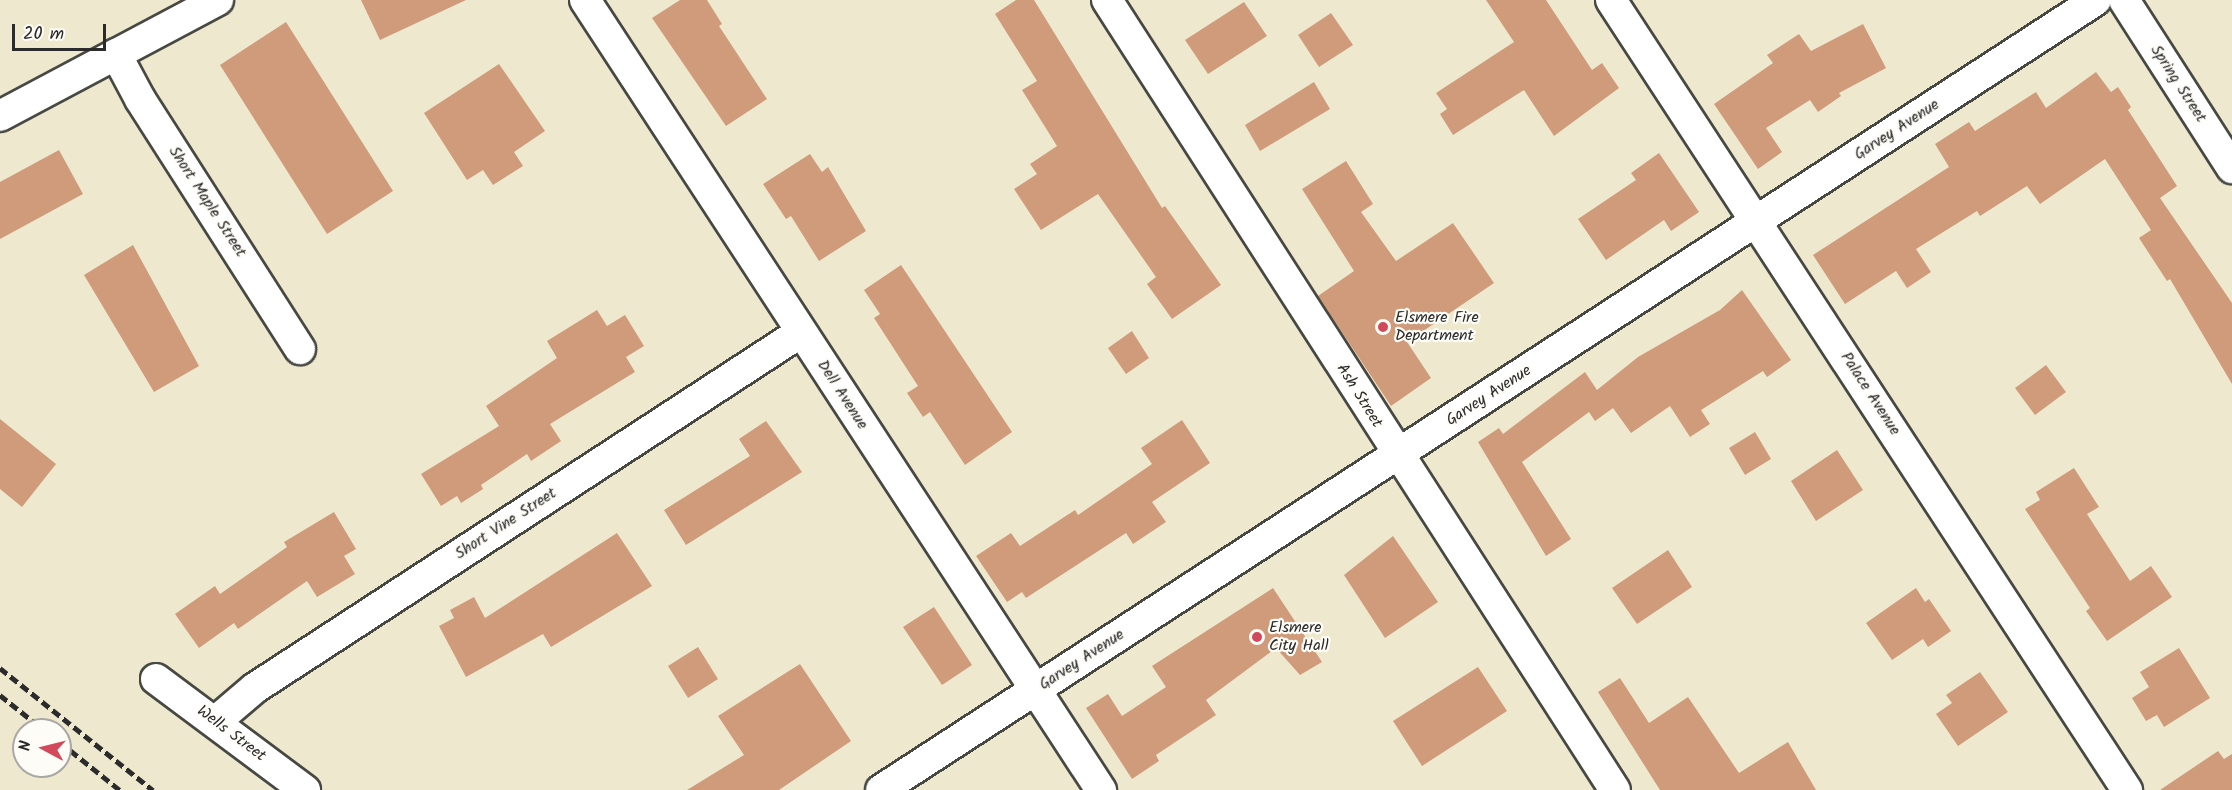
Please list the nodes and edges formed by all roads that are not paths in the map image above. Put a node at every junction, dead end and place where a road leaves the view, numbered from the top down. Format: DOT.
graph roads {
  1 [pos="218,0"];
  2 [pos="585,0"];
  3 [pos="1107,0"];
  4 [pos="1611,0"];
  5 [pos="2096,0"];
  6 [pos="2124,0"];
  7 [pos="116,54"];
  8 [pos="0,116"];
  9 [pos="2232,168"];
  10 [pos="1757,221"];
  11 [pos="801,332"];
  12 [pos="300,349"];
  13 [pos="1397,456"];
  14 [pos="156,679"];
  15 [pos="1035,690"];
  16 [pos="215,722"];
  17 [pos="305,790"];
  18 [pos="881,790"];
  19 [pos="1101,790"];
  20 [pos="1615,790"];
  21 [pos="2127,790"];
  1 -- 7 [label="street"];
  2 -- 11 [label="street, Dell Avenue"];
  3 -- 13 [label="street, Ash Street"];
  4 -- 10 [label="street, Palace Avenue"];
  5 -- 10 [label="street, Garvey Avenue"];
  6 -- 9 [label="street, Spring Street"];
  7 -- 8 [label="street"];
  7 -- 12 [label="street, Short Maple Street"];
  10 -- 13 [label="street, Garvey Avenue"];
  10 -- 21 [label="street, Palace Avenue"];
  11 -- 15 [label="street, Dell Avenue"];
  11 -- 16 [label="street, Short Vine Street"];
  13 -- 15 [label="street, Garvey Avenue"];
  13 -- 20 [label="street, Ash Street"];
  14 -- 16 [label="street, Wells Street"];
  15 -- 18 [label="street, Garvey Avenue"];
  15 -- 19 [label="street, Dell Avenue"];
  16 -- 17 [label="street, Wells Street"];
}
